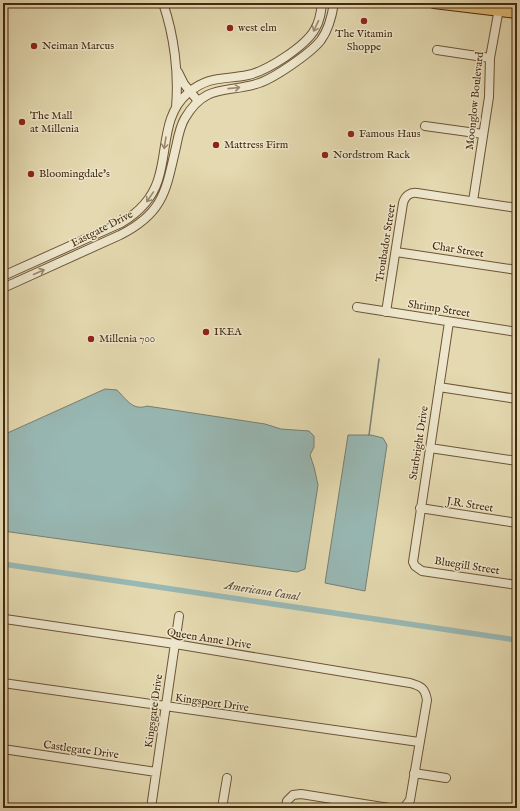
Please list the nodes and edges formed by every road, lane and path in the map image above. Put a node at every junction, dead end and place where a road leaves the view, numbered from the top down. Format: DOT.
graph roads {
  1 [pos="163,3"];
  2 [pos="322,3"];
  3 [pos="334,3"];
  4 [pos="434,3"];
  5 [pos="499,7"];
  6 [pos="517,13"];
  7 [pos="437,50"];
  8 [pos="490,58"];
  9 [pos="175,63"];
  10 [pos="190,91"];
  11 [pos="198,101"];
  12 [pos="176,108"];
  13 [pos="425,126"];
  14 [pos="483,134"];
  15 [pos="473,201"];
  16 [pos="517,208"];
  17 [pos="396,252"];
  18 [pos="517,270"];
  19 [pos="3,276"];
  20 [pos="3,288"];
  21 [pos="357,307"];
  22 [pos="386,312"];
  23 [pos="449,322"];
  24 [pos="517,332"];
  25 [pos="439,387"];
  26 [pos="517,399"];
  27 [pos="430,448"];
  28 [pos="517,461"];
  29 [pos="420,508"];
  30 [pos="517,523"];
  31 [pos="415,566"];
  32 [pos="517,585"];
  33 [pos="179,616"];
  34 [pos="5,619"];
  35 [pos="175,644"];
  36 [pos="3,683"];
  37 [pos="166,707"];
  38 [pos="419,742"];
  39 [pos="3,749"];
  40 [pos="156,772"];
  41 [pos="414,773"];
  42 [pos="227,778"];
  43 [pos="446,778"];
  44 [pos="151,808"];
  45 [pos="222,808"];
  46 [pos="286,808"];
  47 [pos="390,808"];
  48 [pos="401,808"];
  1 -- 9 [label="street"];
  2 -- 10 [label="street, Eastgate Drive, one-way"];
  11 -- 3 [label="street, Eastgate Drive, one-way"];
  4 -- 5 [label="main road"];
  5 -- 6 [label="main road"];
  5 -- 8 [label="street, Moonglow Boulevard"];
  7 -- 8 [label="street"];
  8 -- 14 [label="street, Moonglow Boulevard"];
  9 -- 10 [label="street"];
  9 -- 12 [label="street"];
  10 -- 11 [label="street"];
  10 -- 12 [label="street, Eastgate Drive"];
  20 -- 11 [label="street, Eastgate Drive, one-way"];
  12 -- 19 [label="street, Eastgate Drive, one-way"];
  13 -- 14 [label="street"];
  14 -- 15 [label="street, Moonglow Boulevard"];
  15 -- 16 [label="street, Troubador Street"];
  15 -- 17 [label="street, Troubador Street"];
  17 -- 18 [label="street, Char Street"];
  17 -- 22 [label="street, Troubador Street"];
  21 -- 22 [label="street, Shrimp Street"];
  22 -- 23 [label="street, Shrimp Street"];
  23 -- 24 [label="street, Shrimp Street"];
  23 -- 25 [label="street, Starbright Drive"];
  25 -- 26 [label="street"];
  25 -- 27 [label="street, Starbright Drive"];
  27 -- 28 [label="street"];
  27 -- 29 [label="street, Starbright Drive"];
  29 -- 30 [label="street, J.R. Street"];
  29 -- 31 [label="street, Starbright Drive"];
  31 -- 32 [label="street, Bluegill Street"];
  33 -- 35 [label="street, Kingsgate Drive"];
  34 -- 35 [label="street, Queen Anne Drive"];
  35 -- 37 [label="street, Kingsgate Drive"];
  35 -- 38 [label="street, Queen Anne Drive"];
  36 -- 37 [label="street, Kingsport Drive"];
  37 -- 38 [label="street, Kingsport Drive"];
  37 -- 40 [label="street, Kingsgate Drive"];
  38 -- 41 [label="street"];
  39 -- 40 [label="street, Castlegate Drive"];
  40 -- 44 [label="street, Kingsgate Drive"];
  41 -- 43 [label="street"];
  41 -- 48 [label="street"];
  42 -- 45 [label="street"];
  46 -- 47 [label="street"];
}
